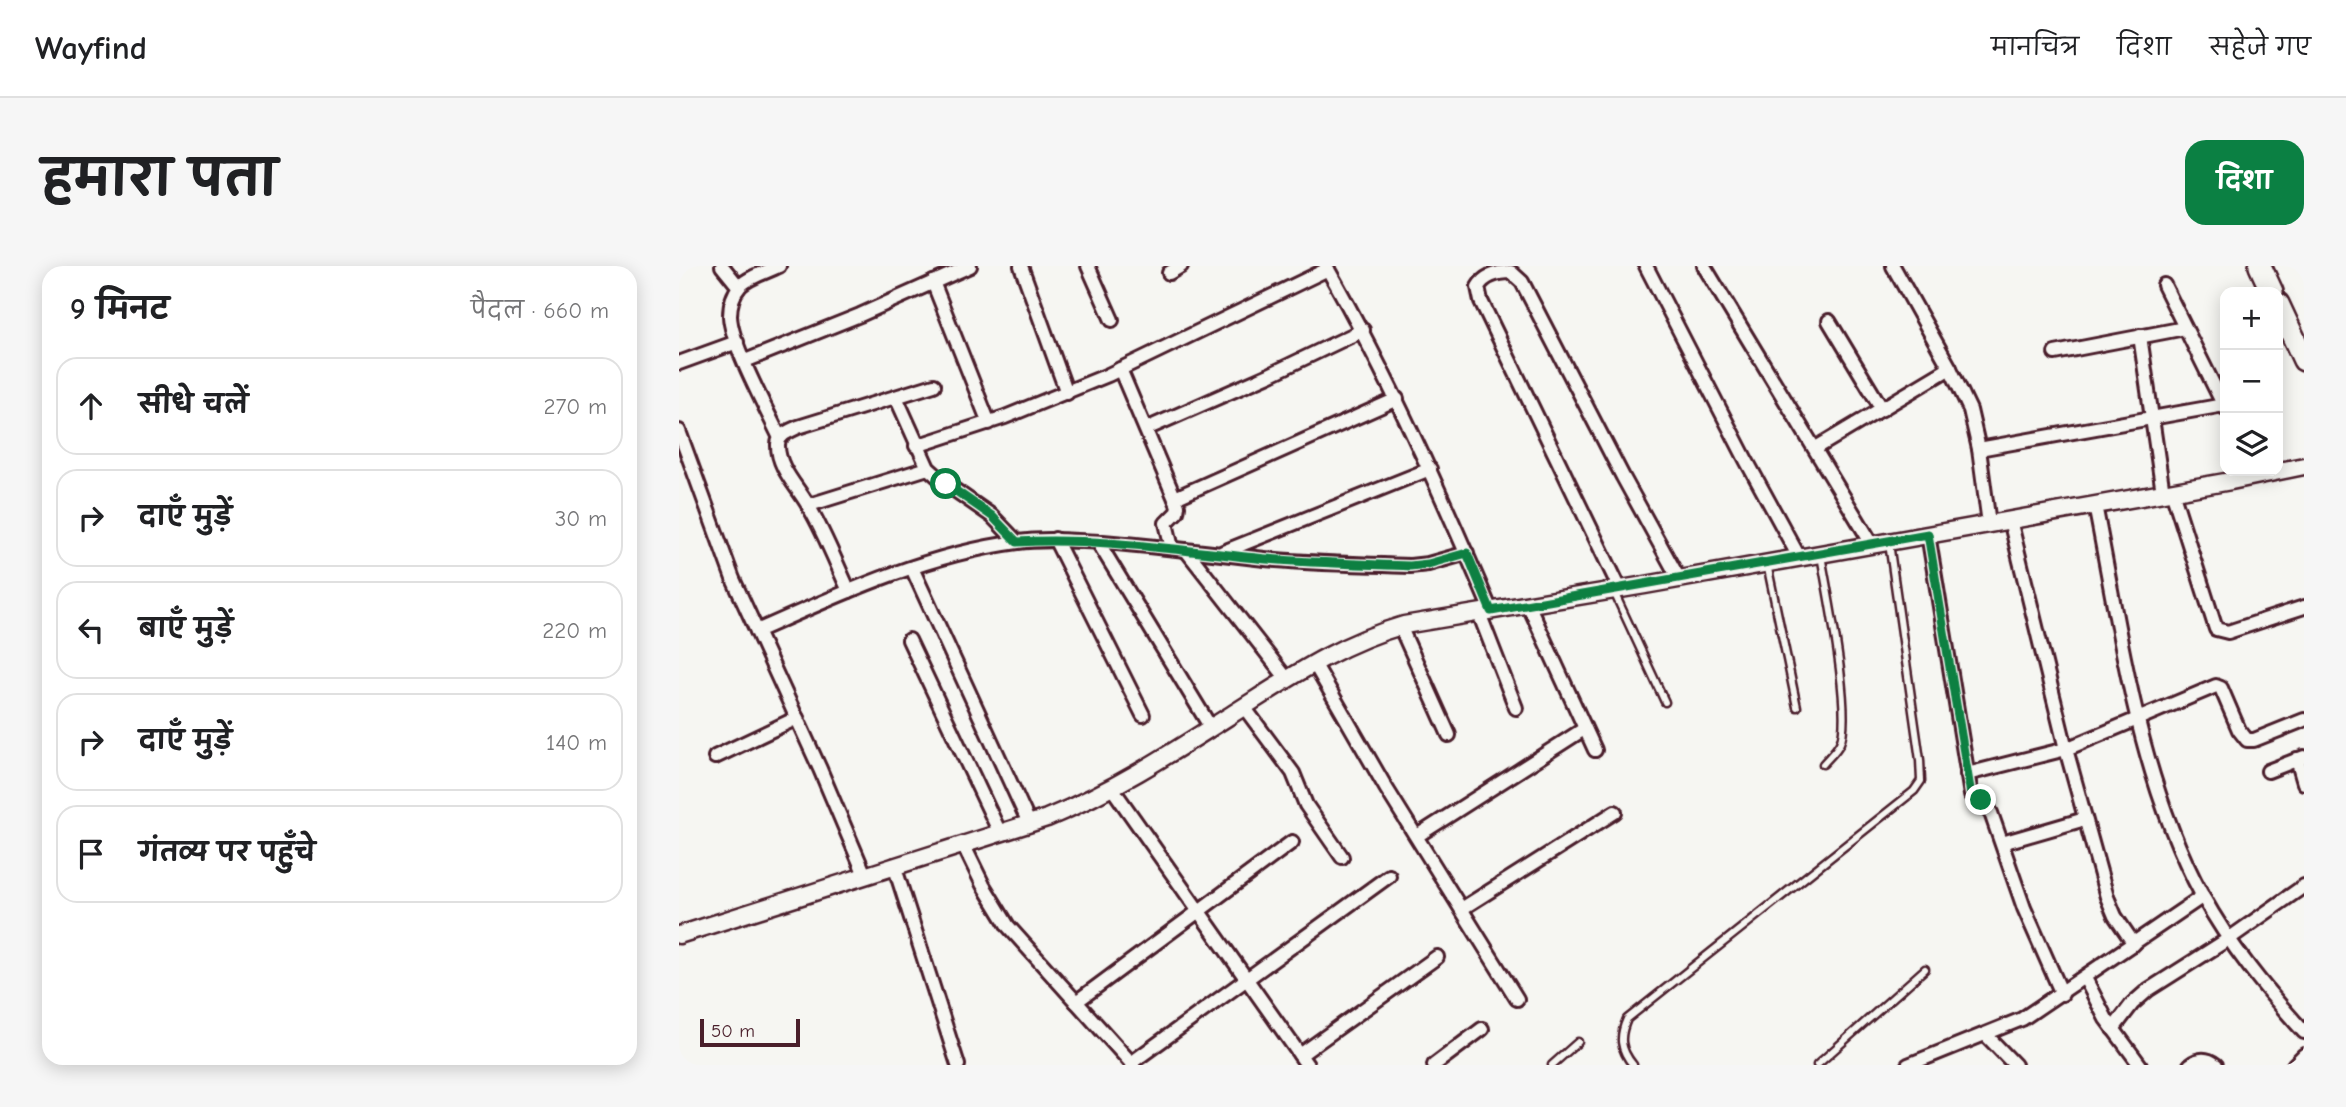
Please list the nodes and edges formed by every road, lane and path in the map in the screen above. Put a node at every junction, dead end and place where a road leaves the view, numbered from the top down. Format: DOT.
graph roads {
  1 [pos="722,266"];
  2 [pos="779,266"];
  3 [pos="970,266"];
  4 [pos="1021,266"];
  5 [pos="1088,266"];
  6 [pos="1181,266"];
  7 [pos="1646,266"];
  8 [pos="1704,266"];
  9 [pos="1893,266"];
  10 [pos="2260,266"];
  11 [pos="1327,268"];
  12 [pos="1169,273"];
  13 [pos="933,282"];
  14 [pos="2164,285"];
  15 [pos="739,287"];
  16 [pos="2270,287"];
  17 [pos="2283,314"];
  18 [pos="1112,320"];
  19 [pos="1829,321"];
  20 [pos="2185,327"];
  21 [pos="1363,330"];
  22 [pos="2140,336"];
  23 [pos="737,342"];
  24 [pos="2055,354"];
  25 [pos="2304,360"];
  26 [pos="745,361"];
  27 [pos="679,363"];
  28 [pos="1950,368"];
  29 [pos="1120,369"];
  30 [pos="934,385"];
  31 [pos="1067,393"];
  32 [pos="896,397"];
  33 [pos="1397,399"];
  34 [pos="2220,399"];
  35 [pos="2220,408"];
  36 [pos="1882,409"];
  37 [pos="2152,418"];
  38 [pos="989,423"];
  39 [pos="1146,429"];
  40 [pos="679,430"];
  41 [pos="780,438"];
  42 [pos="916,446"];
  43 [pos="1816,448"];
  44 [pos="1979,449"];
  45 [pos="2304,466"];
  46 [pos="927,468"];
  47 [pos="1430,469"];
  48 [pos="2283,469"];
  49 [pos="2242,476"];
  50 [pos="2167,492"];
  51 [pos="1175,498"];
  52 [pos="809,505"];
  53 [pos="2095,505"];
  54 [pos="2010,520"];
  55 [pos="1989,524"];
  56 [pos="1928,534"];
  57 [pos="1055,540"];
  58 [pos="1017,542"];
  59 [pos="1098,542"];
  60 [pos="1881,543"];
  61 [pos="1172,548"];
  62 [pos="1186,550"];
  63 [pos="1467,553"];
  64 [pos="1821,553"];
  65 [pos="1219,554"];
  66 [pos="1800,557"];
  67 [pos="1767,562"];
  68 [pos="912,568"];
  69 [pos="1679,579"];
  70 [pos="1617,590"];
  71 [pos="849,591"];
  72 [pos="1528,604"];
  73 [pos="2304,607"];
  74 [pos="1485,612"];
  75 [pos="1400,626"];
  76 [pos="757,631"];
  77 [pos="909,640"];
  78 [pos="1314,663"];
  79 [pos="1287,680"];
  80 [pos="1665,702"];
  81 [pos="1244,707"];
  82 [pos="1797,707"];
  83 [pos="1516,708"];
  84 [pos="1143,715"];
  85 [pos="797,718"];
  86 [pos="2140,719"];
  87 [pos="2304,720"];
  88 [pos="1211,728"];
  89 [pos="1584,729"];
  90 [pos="1449,735"];
  91 [pos="2066,749"];
  92 [pos="1595,750"];
  93 [pos="715,757"];
  94 [pos="2300,758"];
  95 [pos="1823,764"];
  96 [pos="2268,771"];
  97 [pos="1967,774"];
  98 [pos="2304,783"];
  99 [pos="1112,788"];
  100 [pos="1615,812"];
  101 [pos="2085,819"];
  102 [pos="1028,823"];
  103 [pos="1000,833"];
  104 [pos="1417,836"];
  105 [pos="1292,842"];
  106 [pos="2002,843"];
  107 [pos="963,844"];
  108 [pos="1342,857"];
  109 [pos="894,865"];
  110 [pos="865,875"];
  111 [pos="1389,876"];
  112 [pos="2304,886"];
  113 [pos="2203,896"];
  114 [pos="1463,908"];
  115 [pos="1198,910"];
  116 [pos="679,935"];
  117 [pos="2230,938"];
  118 [pos="2134,944"];
  119 [pos="1437,957"];
  120 [pos="1925,969"];
  121 [pos="1246,978"];
  122 [pos="2085,978"];
  123 [pos="2062,994"];
  124 [pos="1517,999"];
  125 [pos="1076,1002"];
  126 [pos="1482,1029"];
  127 [pos="2113,1030"];
  128 [pos="2304,1032"];
  129 [pos="1986,1035"];
  130 [pos="1578,1042"];
  131 [pos="2304,1055"];
  132 [pos="1304,1060"];
  133 [pos="1132,1064"];
  134 [pos="958,1065"];
  135 [pos="1434,1065"];
  136 [pos="1552,1065"];
  137 [pos="1633,1065"];
  138 [pos="1817,1065"];
  139 [pos="1908,1065"];
  140 [pos="2015,1065"];
  141 [pos="2140,1065"];
  142 [pos="2190,1065"];
  143 [pos="2216,1065"];
  144 [pos="2294,1065"];
  1 -- 15 [label="street"];
  2 -- 15 [label="street"];
  3 -- 13 [label="street"];
  4 -- 31 [label="street"];
  5 -- 18 [label="street"];
  6 -- 12 [label="street"];
  7 -- 66 [label="street"];
  8 -- 43 [label="street"];
  9 -- 28 [label="street"];
  10 -- 16 [label="main road"];
  11 -- 21 [label="street"];
  11 -- 29 [label="street"];
  13 -- 26 [label="street"];
  13 -- 38 [label="street"];
  14 -- 20 [label="street"];
  15 -- 23 [label="street"];
  17 -- 25 [label="main road"];
  19 -- 36 [label="street"];
  20 -- 22 [label="street"];
  20 -- 34 [label="street"];
  21 -- 33 [label="street"];
  21 -- 39 [label="street"];
  22 -- 24 [label="street"];
  22 -- 37 [label="street"];
  23 -- 26 [label="street"];
  23 -- 27 [label="street"];
  26 -- 41 [label="street"];
  28 -- 36 [label="street"];
  28 -- 44 [label="street"];
  29 -- 31 [label="street"];
  29 -- 39 [label="street"];
  30 -- 32 [label="street"];
  31 -- 38 [label="street"];
  32 -- 41 [label="street"];
  32 -- 42 [label="street"];
  33 -- 47 [label="street"];
  33 -- 51 [label="street"];
  35 -- 37 [label="street"];
  36 -- 43 [label="street"];
  37 -- 44 [label="street"];
  37 -- 50 [label="street"];
  38 -- 42 [label="street"];
  39 -- 51 [label="street"];
  40 -- 76 [label="street"];
  41 -- 52 [label="street"];
  42 -- 46 [label="street"];
  43 -- 60 [label="street"];
  44 -- 55 [label="street"];
  45 -- 48 [label="street"];
  46 -- 52 [label="street"];
  46 -- 58 [label="street"];
  47 -- 63 [label="street"];
  47 -- 65 [label="street"];
  49 -- 50 [label="street"];
  50 -- 53 [label="street"];
  50 -- 73 [label="street"];
  51 -- 61 [label="street"];
  52 -- 71 [label="street"];
  53 -- 54 [label="street"];
  53 -- 86 [label="street"];
  54 -- 55 [label="street"];
  54 -- 91 [label="street"];
  55 -- 56 [label="street"];
  56 -- 60 [label="street"];
  56 -- 97 [label="street"];
  57 -- 58 [label="street"];
  57 -- 59 [label="street"];
  57 -- 84 [label="street"];
  58 -- 68 [label="street"];
  59 -- 61 [label="street"];
  59 -- 88 [label="street"];
  60 -- 64 [label="street"];
  60 -- 137 [label="lane"];
  61 -- 62 [label="street"];
  62 -- 65 [label="street"];
  62 -- 79 [label="street"];
  63 -- 65 [label="street"];
  63 -- 74 [label="street"];
  64 -- 66 [label="street"];
  64 -- 95 [label="lane"];
  66 -- 67 [label="street"];
  67 -- 69 [label="street"];
  67 -- 82 [label="lane"];
  68 -- 71 [label="street"];
  68 -- 102 [label="street"];
  69 -- 70 [label="street"];
  69 -- 70 [label="street"];
  70 -- 72 [label="street"];
  70 -- 80 [label="lane"];
  71 -- 76 [label="street"];
  72 -- 74 [label="street"];
  72 -- 89 [label="street"];
  74 -- 75 [label="street"];
  74 -- 83 [label="street"];
  75 -- 78 [label="street"];
  75 -- 90 [label="street"];
  76 -- 85 [label="street"];
  77 -- 103 [label="street"];
  78 -- 79 [label="street"];
  78 -- 104 [label="street"];
  79 -- 81 [label="street"];
  81 -- 88 [label="street"];
  81 -- 108 [label="street"];
  85 -- 93 [label="street"];
  85 -- 110 [label="street"];
  86 -- 87 [label="street"];
  86 -- 91 [label="street"];
  86 -- 113 [label="street"];
  88 -- 99 [label="street"];
  89 -- 92 [label="street"];
  89 -- 104 [label="street"];
  91 -- 97 [label="street"];
  91 -- 101 [label="street"];
  94 -- 96 [label="street"];
  94 -- 98 [label="street"];
  97 -- 106 [label="street"];
  99 -- 102 [label="street"];
  99 -- 115 [label="street"];
  100 -- 114 [label="street"];
  101 -- 106 [label="street"];
  101 -- 118 [label="street"];
  102 -- 103 [label="street"];
  103 -- 107 [label="street"];
  104 -- 114 [label="street"];
  105 -- 115 [label="street"];
  106 -- 123 [label="street"];
  107 -- 109 [label="street"];
  107 -- 125 [label="street"];
  109 -- 110 [label="street"];
  109 -- 134 [label="street"];
  110 -- 116 [label="street"];
  111 -- 121 [label="street"];
  112 -- 117 [label="street"];
  113 -- 117 [label="street"];
  113 -- 118 [label="street"];
  114 -- 124 [label="street"];
  115 -- 121 [label="street"];
  115 -- 125 [label="street"];
  117 -- 127 [label="street"];
  117 -- 128 [label="street"];
  118 -- 122 [label="street"];
  119 -- 132 [label="street"];
  120 -- 138 [label="lane"];
  121 -- 132 [label="street"];
  121 -- 133 [label="street"];
  122 -- 123 [label="street"];
  122 -- 127 [label="street"];
  123 -- 129 [label="street"];
  125 -- 133 [label="street"];
  126 -- 135 [label="street"];
  127 -- 141 [label="street"];
  129 -- 139 [label="street"];
  129 -- 140 [label="street"];
  130 -- 136 [label="lane"];
  131 -- 144 [label="street"];
  142 -- 143 [label="street"];
}
